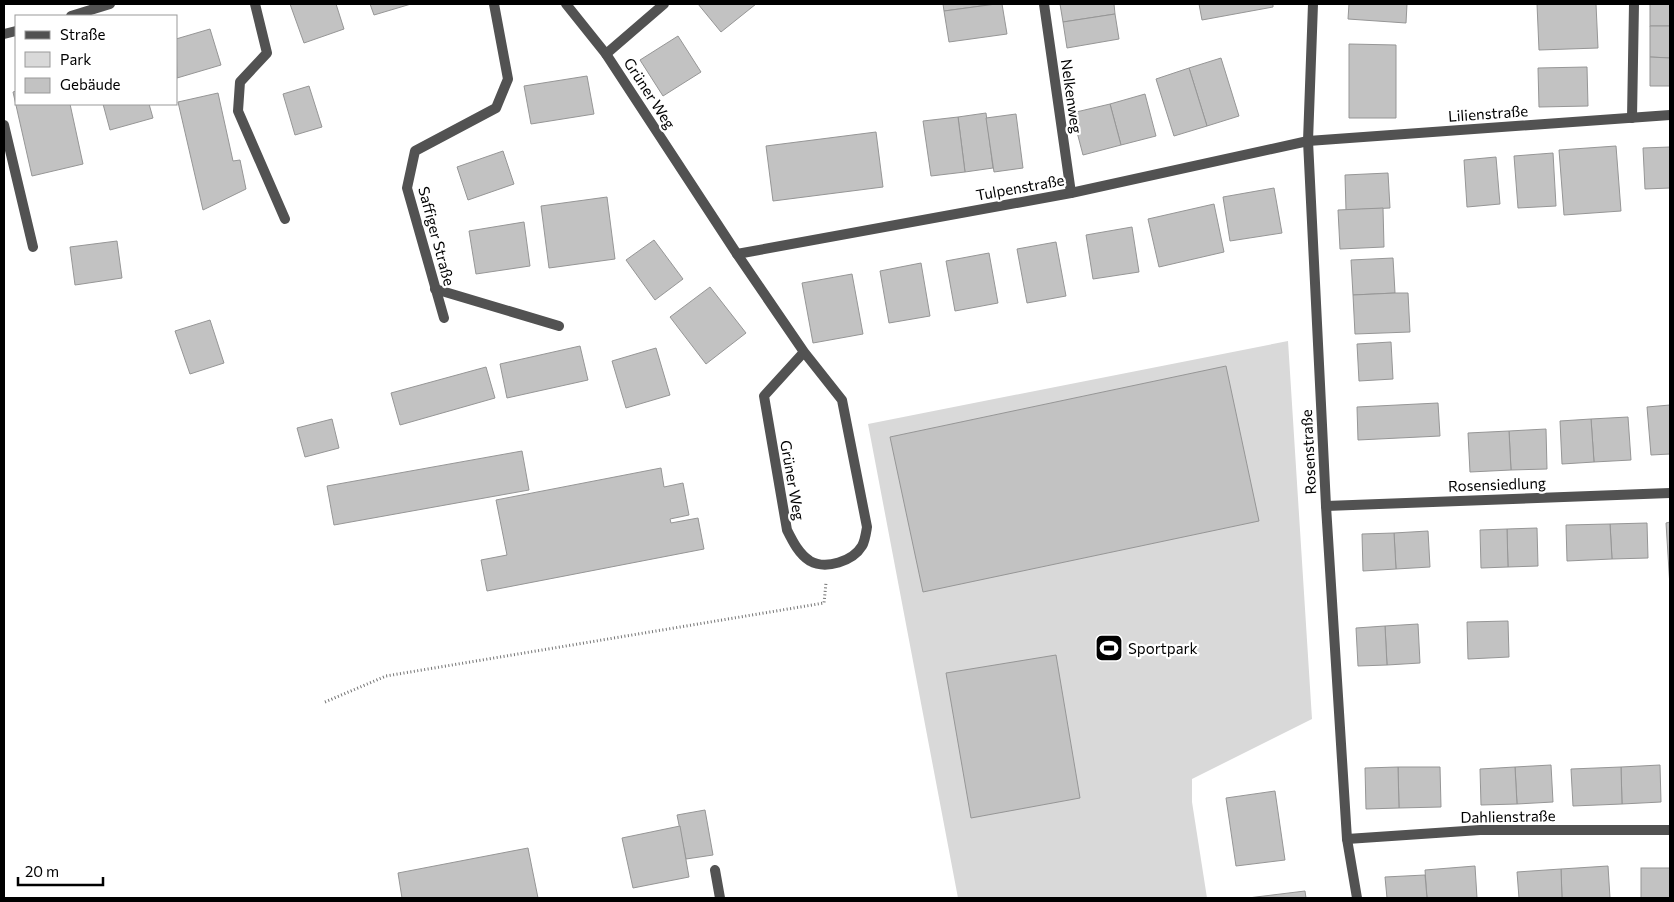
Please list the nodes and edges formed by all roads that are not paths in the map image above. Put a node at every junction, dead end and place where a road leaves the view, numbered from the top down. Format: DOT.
graph roads {
  1 [pos="110,4"];
  2 [pos="255,4"];
  3 [pos="494,4"];
  4 [pos="566,4"];
  5 [pos="664,4"];
  6 [pos="1044,4"];
  7 [pos="1313,4"];
  8 [pos="1634,4"];
  9 [pos="73,15"];
  10 [pos="606,54"];
  11 [pos="1670,115"];
  12 [pos="1632,118"];
  13 [pos="4,125"];
  14 [pos="1308,141"];
  15 [pos="1071,193"];
  16 [pos="285,219"];
  17 [pos="33,247"];
  18 [pos="737,254"];
  19 [pos="435,289"];
  20 [pos="444,318"];
  21 [pos="559,326"];
  22 [pos="804,352"];
  23 [pos="1670,493"];
  24 [pos="1326,506"];
  25 [pos="1670,830"];
  26 [pos="1347,839"];
  27 [pos="714,870"];
  28 [pos="720,898"];
  29 [pos="1357,898"];
  1 -- 9 [label="street"];
  2 -- 16 [label="street"];
  3 -- 19 [label="street, Saffiger Straße"];
  4 -- 10 [label="street, Grüner Weg"];
  5 -- 10 [label="street"];
  6 -- 15 [label="street, Nelkenweg"];
  7 -- 14 [label="street, Rosenstraße"];
  8 -- 12 [label="street"];
  10 -- 18 [label="street, Grüner Weg"];
  11 -- 12 [label="street, Lilienstraße"];
  12 -- 14 [label="street, Lilienstraße"];
  13 -- 17 [label="street"];
  14 -- 15 [label="street, Tulpenstraße"];
  14 -- 24 [label="street, Rosenstraße"];
  15 -- 18 [label="street, Tulpenstraße"];
  18 -- 22 [label="street, Grüner Weg"];
  19 -- 20 [label="street, Saffiger Straße"];
  19 -- 21 [label="street"];
  22 -- 22 [label="street, Grüner Weg"];
  23 -- 24 [label="street, Rosensiedlung"];
  24 -- 26 [label="street, Rosenstraße"];
  25 -- 26 [label="street, Dahlienstraße"];
  26 -- 29 [label="street, Rosenstraße"];
  27 -- 28 [label="street"];
}
